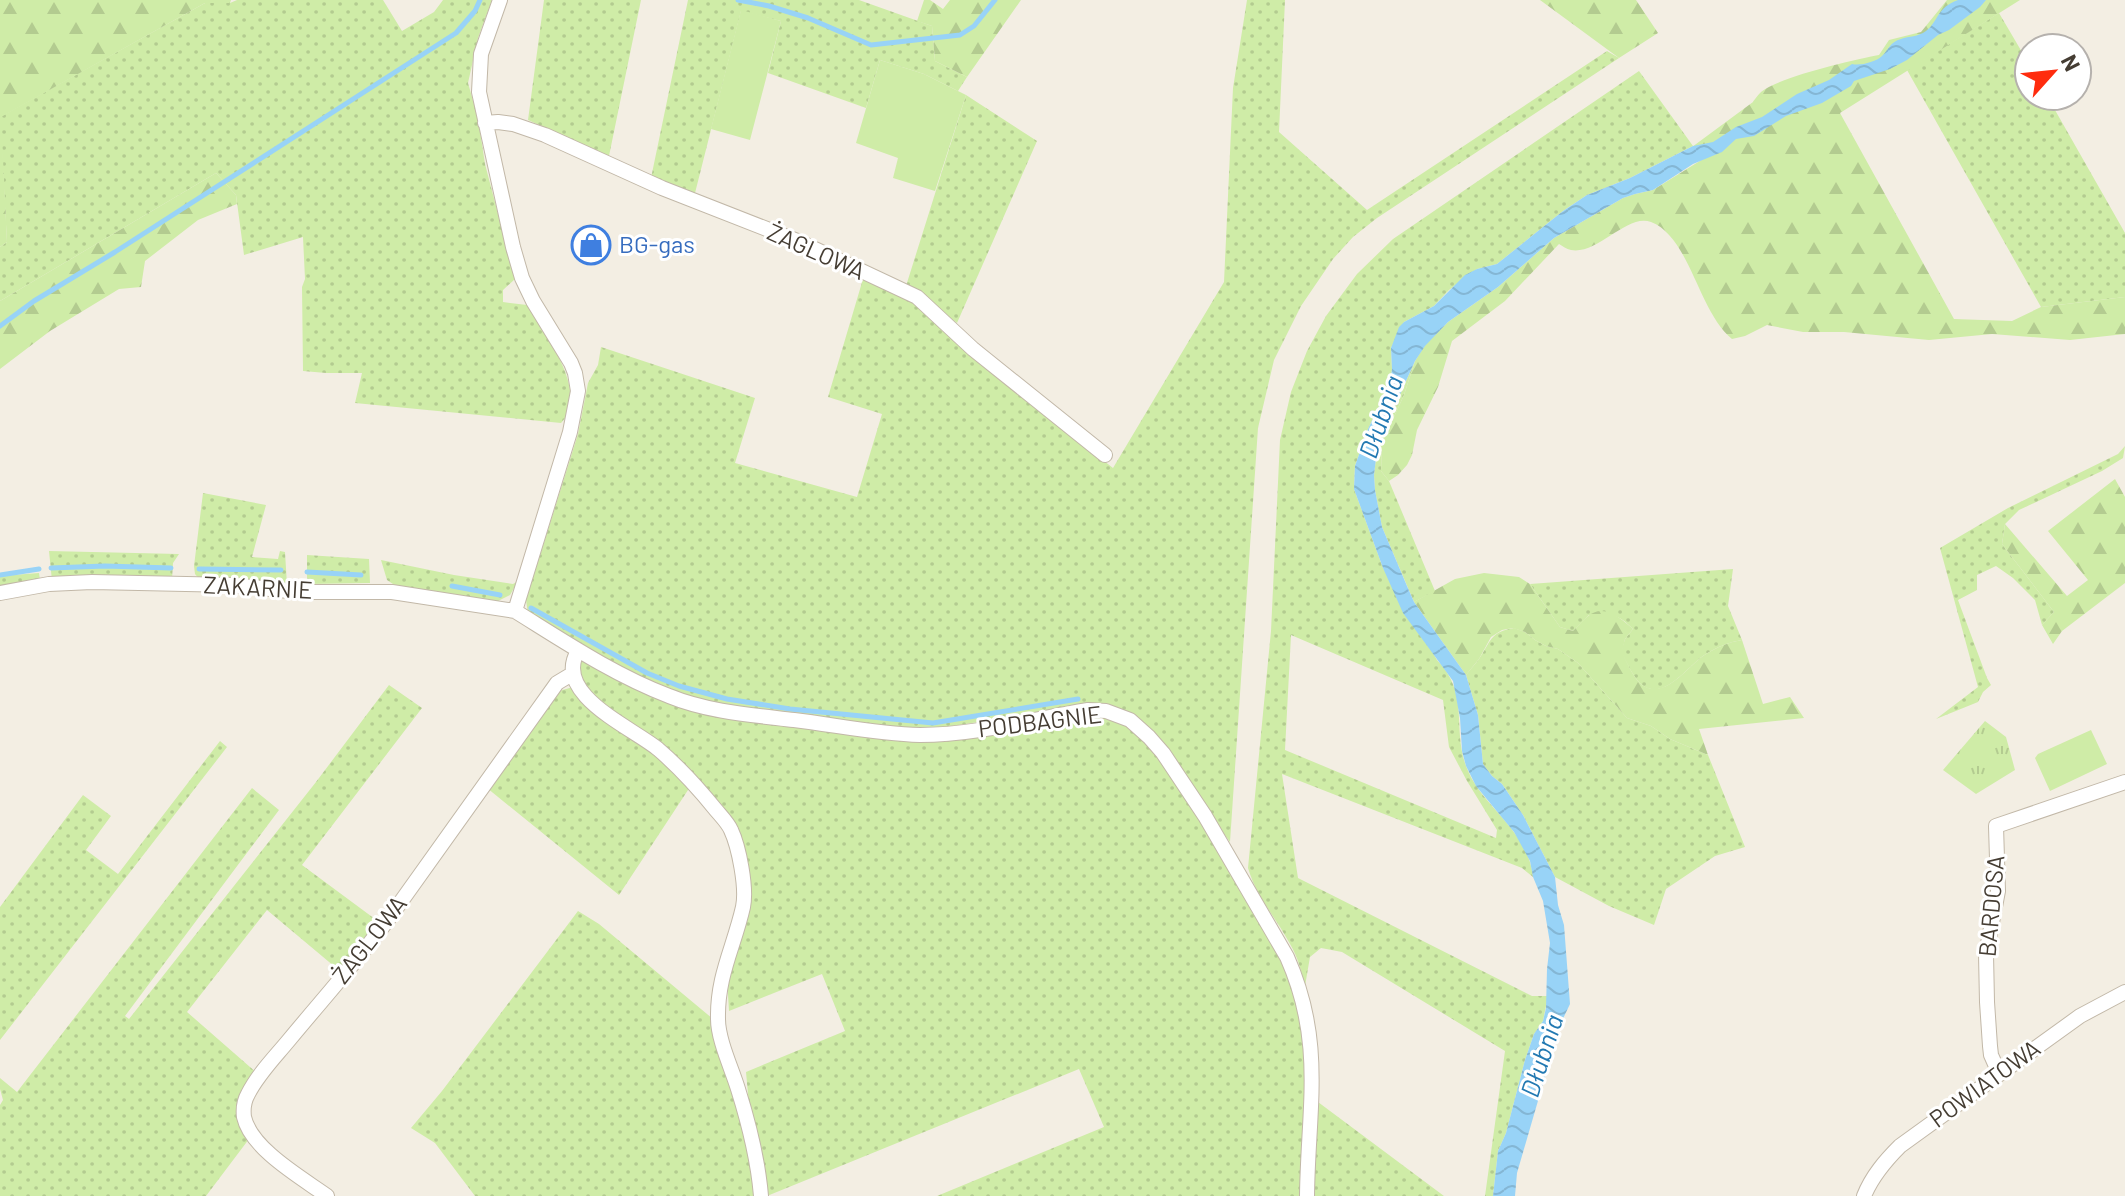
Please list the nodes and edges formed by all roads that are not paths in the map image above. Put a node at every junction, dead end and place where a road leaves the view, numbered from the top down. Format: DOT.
graph roads {
  1 [pos="500,0"];
  2 [pos="485,123"];
  3 [pos="1105,455"];
  4 [pos="0,593"];
  5 [pos="515,611"];
  6 [pos="578,651"];
  7 [pos="572,674"];
  8 [pos="2125,782"];
  9 [pos="2125,992"];
  10 [pos="1999,1073"];
  11 [pos="327,1196"];
  12 [pos="761,1196"];
  13 [pos="1307,1196"];
  14 [pos="1864,1196"];
  1 -- 2 [label="street"];
  2 -- 3 [label="street, ŻAGLOWA"];
  2 -- 5 [label="street"];
  4 -- 5 [label="street, ZAKARNIE"];
  5 -- 6 [label="street"];
  6 -- 7 [label="street"];
  6 -- 13 [label="street, PODBAGNIE"];
  7 -- 11 [label="street, ŻAGLOWA"];
  7 -- 12 [label="street"];
  8 -- 10 [label="street, BARDOSA"];
  9 -- 10 [label="street, POWIATOWA"];
  10 -- 14 [label="street, POWIATOWA"];
}
